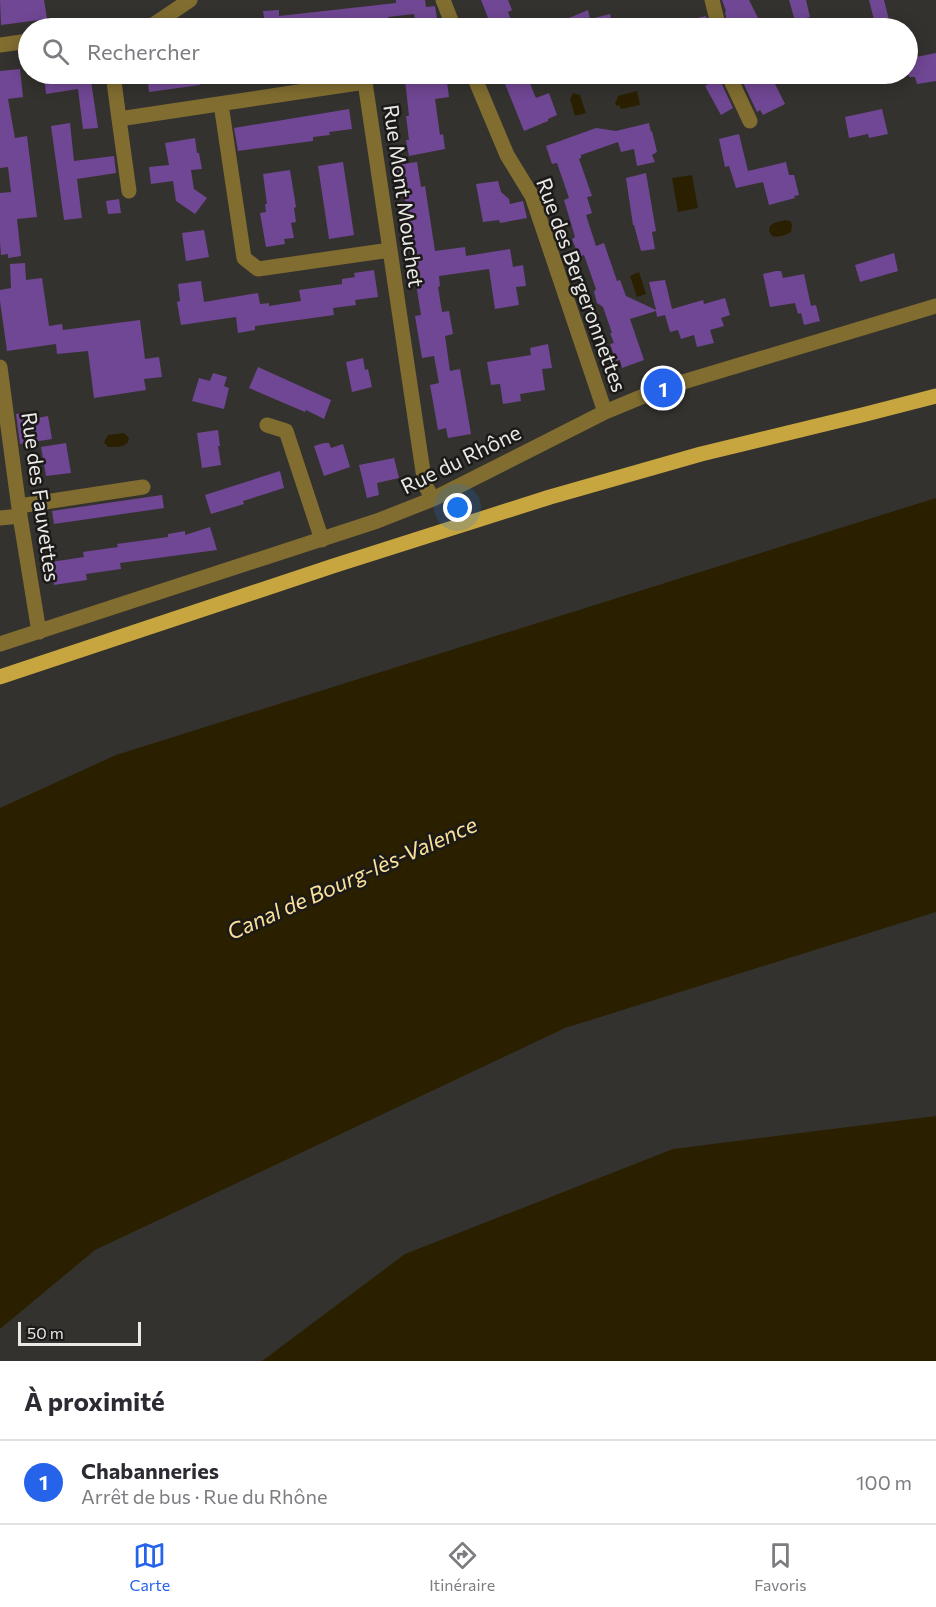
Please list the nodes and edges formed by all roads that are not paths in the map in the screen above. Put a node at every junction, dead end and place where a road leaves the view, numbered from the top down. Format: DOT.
graph roads {
  1 [pos="190,0"];
  2 [pos="442,0"];
  3 [pos="712,0"];
  4 [pos="164,18"];
  5 [pos="450,18"];
  6 [pos="716,18"];
  7 [pos="18,42"];
  8 [pos="0,45"];
  9 [pos="114,84"];
  10 [pos="352,84"];
  11 [pos="365,84"];
  12 [pos="477,84"];
  13 [pos="733,84"];
  14 [pos="221,104"];
  15 [pos="119,119"];
  16 [pos="750,121"];
  17 [pos="129,191"];
  18 [pos="390,250"];
  19 [pos="936,306"];
  20 [pos="0,367"];
  21 [pos="936,396"];
  22 [pos="605,412"];
  23 [pos="267,425"];
  24 [pos="143,487"];
  25 [pos="433,499"];
  26 [pos="19,511"];
  27 [pos="0,518"];
  28 [pos="321,540"];
  29 [pos="39,632"];
  30 [pos="0,644"];
  31 [pos="0,677"];
  1 -- 4 [label="street"];
  2 -- 5 [label="street"];
  3 -- 6 [label="street"];
  7 -- 8 [label="street"];
  9 -- 15 [label="street"];
  10 -- 14 [label="street, Rue Mont Mouchet"];
  11 -- 18 [label="street, Rue Mont Mouchet"];
  12 -- 22 [label="street, Rue des Bergeronnettes"];
  13 -- 16 [label="street"];
  14 -- 15 [label="street, Rue Mont Mouchet"];
  14 -- 18 [label="street"];
  15 -- 17 [label="street"];
  18 -- 25 [label="street, Rue Mont Mouchet"];
  19 -- 22 [label="street, Rue du Rhône"];
  20 -- 26 [label="street, Rue des Fauvettes"];
  21 -- 31 [label="main road"];
  22 -- 25 [label="street, Rue du Rhône"];
  23 -- 28 [label="street"];
  24 -- 26 [label="street"];
  25 -- 28 [label="street, Rue du Rhône"];
  26 -- 27 [label="street"];
  26 -- 29 [label="street, Rue des Fauvettes"];
  28 -- 29 [label="street, Rue du Rhône"];
  29 -- 30 [label="street, Rue du Rhône"];
}
